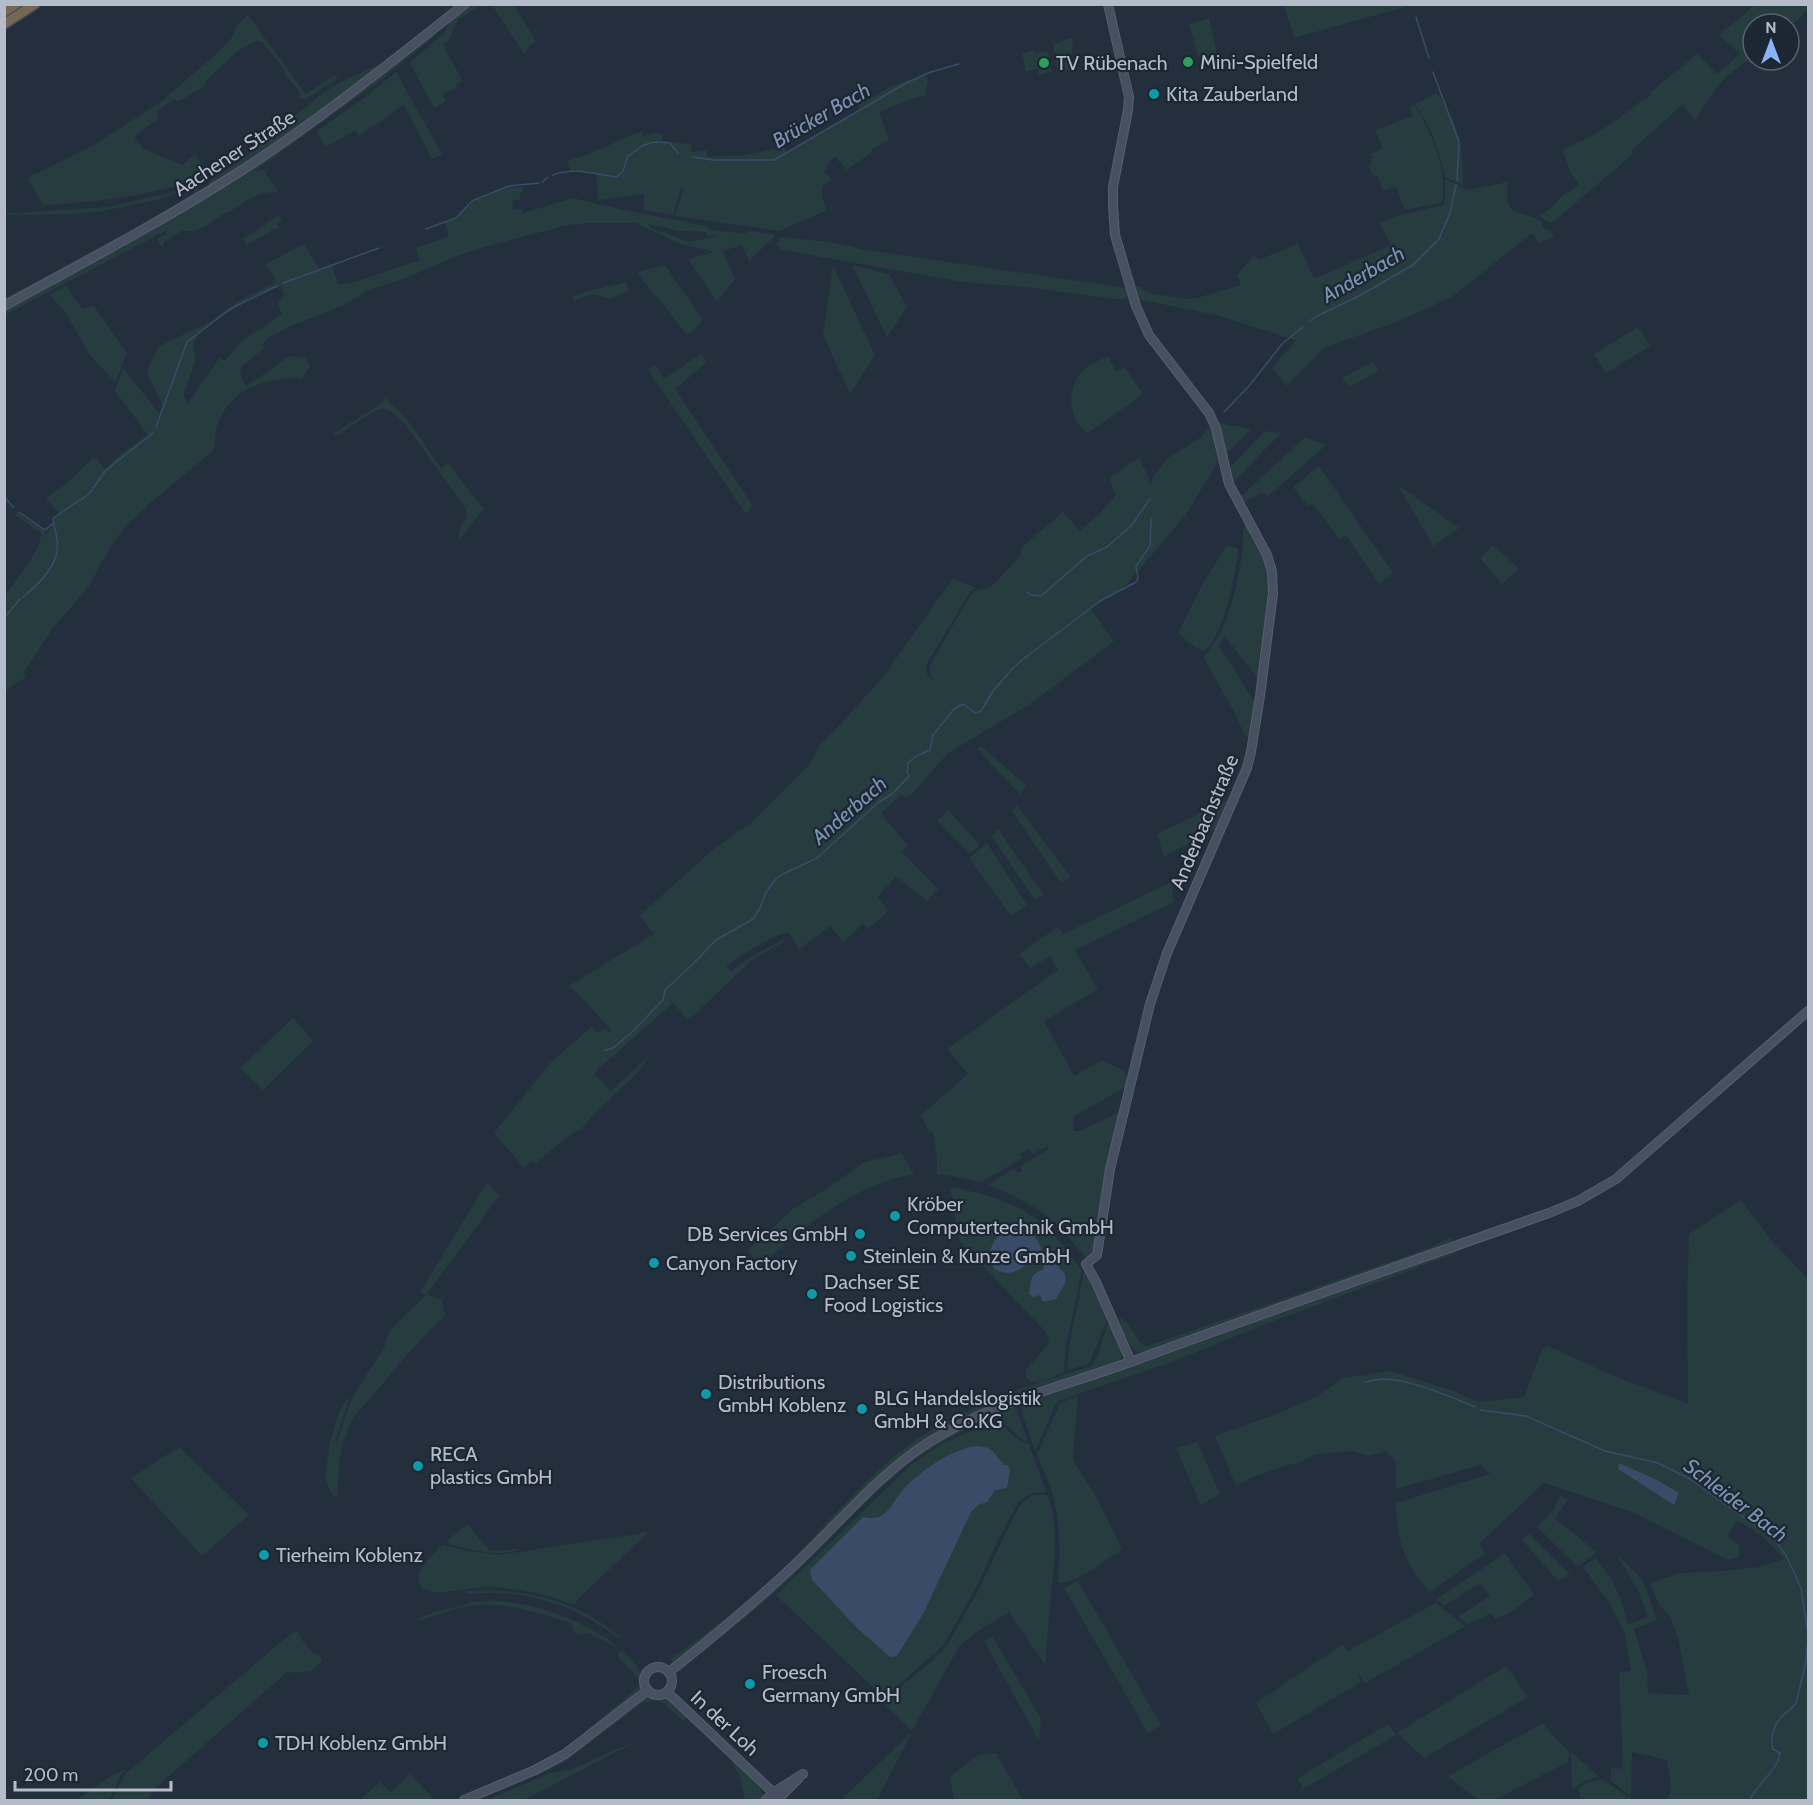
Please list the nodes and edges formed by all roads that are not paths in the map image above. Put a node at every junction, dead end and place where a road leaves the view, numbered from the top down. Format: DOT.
graph roads {
  1 [pos="16,4"];
  2 [pos="34,4"];
  3 [pos="465,4"];
  4 [pos="1108,4"];
  5 [pos="4,12"];
  6 [pos="4,24"];
  7 [pos="4,306"];
  8 [pos="1809,1011"];
  9 [pos="1131,1362"];
  10 [pos="669,1672"];
  11 [pos="648,1690"];
  12 [pos="667,1692"];
  13 [pos="778,1798"];
  14 [pos="464,1800"];
  15 [pos="766,1800"];
  1 -- 5 [label="highway"];
  2 -- 6 [label="highway"];
  3 -- 7 [label="main road, Aachener Straße"];
  4 -- 9 [label="main road, Anderbachstraße"];
  8 -- 9 [label="main road"];
  9 -- 10 [label="main road"];
  10 -- 11 [label="main road"];
  10 -- 12 [label="main road"];
  11 -- 12 [label="main road"];
  11 -- 14 [label="main road"];
  12 -- 13 [label="main road, In der Loh"];
  13 -- 15 [label="main road"];
}
